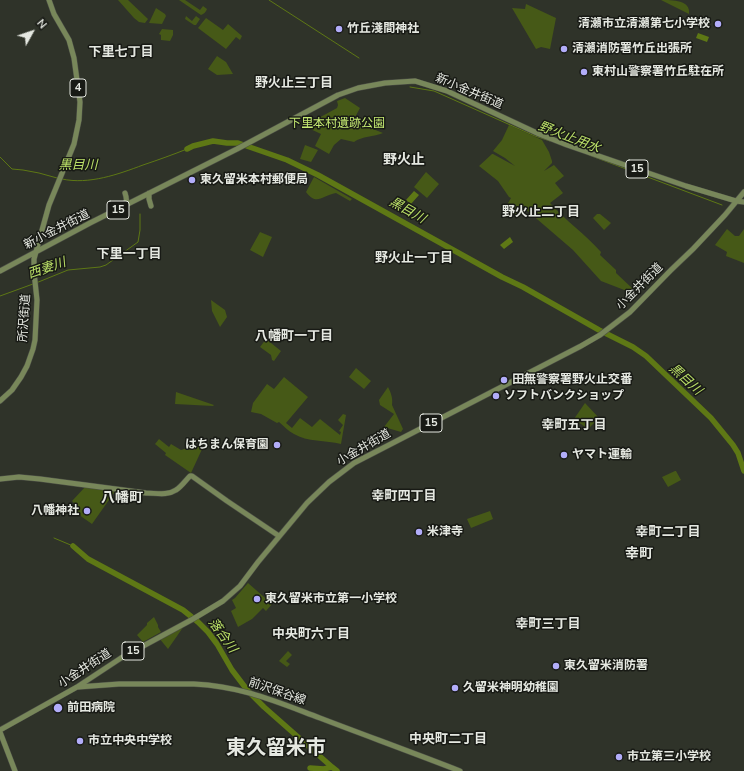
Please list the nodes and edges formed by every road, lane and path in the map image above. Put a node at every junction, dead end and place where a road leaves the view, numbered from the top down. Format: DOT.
graph roads {
  1 [pos="48,0"];
  2 [pos="744,192"];
  3 [pos="125,193"];
  4 [pos="149,193"];
  5 [pos="736,201"];
  6 [pos="744,202"];
  7 [pos="124,206"];
  8 [pos="151,206"];
  9 [pos="36,251"];
  10 [pos="0,271"];
  11 [pos="0,401"];
  12 [pos="0,479"];
  13 [pos="279,536"];
  14 [pos="102,671"];
  15 [pos="105,685"];
  16 [pos="77,687"];
  17 [pos="0,731"];
  18 [pos="15,771"];
  19 [pos="460,771"];
  1 -- 9 [label="main road, 所沢街道 / 4"];
  2 -- 5 [label="main road, 小金井街道 / 15"];
  3 -- 7 [label="main road"];
  4 -- 5 [label="main road, 新小金井街道 / 15"];
  4 -- 7 [label="main road, 新小金井街道 / 15"];
  4 -- 8 [label="main road"];
  5 -- 6 [label="main road, 新小金井街道"];
  5 -- 13 [label="main road, 小金井街道 / 15"];
  7 -- 9 [label="main road, 新小金井街道 / 15"];
  9 -- 10 [label="main road, 新小金井街道 / 15"];
  9 -- 11 [label="main road, 所沢街道 / 4"];
  12 -- 13 [label="main road"];
  13 -- 14 [label="main road, 小金井街道 / 15"];
  14 -- 15 [label="main road"];
  14 -- 16 [label="main road, 小金井街道 / 15"];
  15 -- 16 [label="main road, 前沢保谷線"];
  15 -- 19 [label="main road, 前沢保谷線"];
  16 -- 17 [label="main road, 小金井街道 / 15"];
  17 -- 18 [label="main road"];
}
